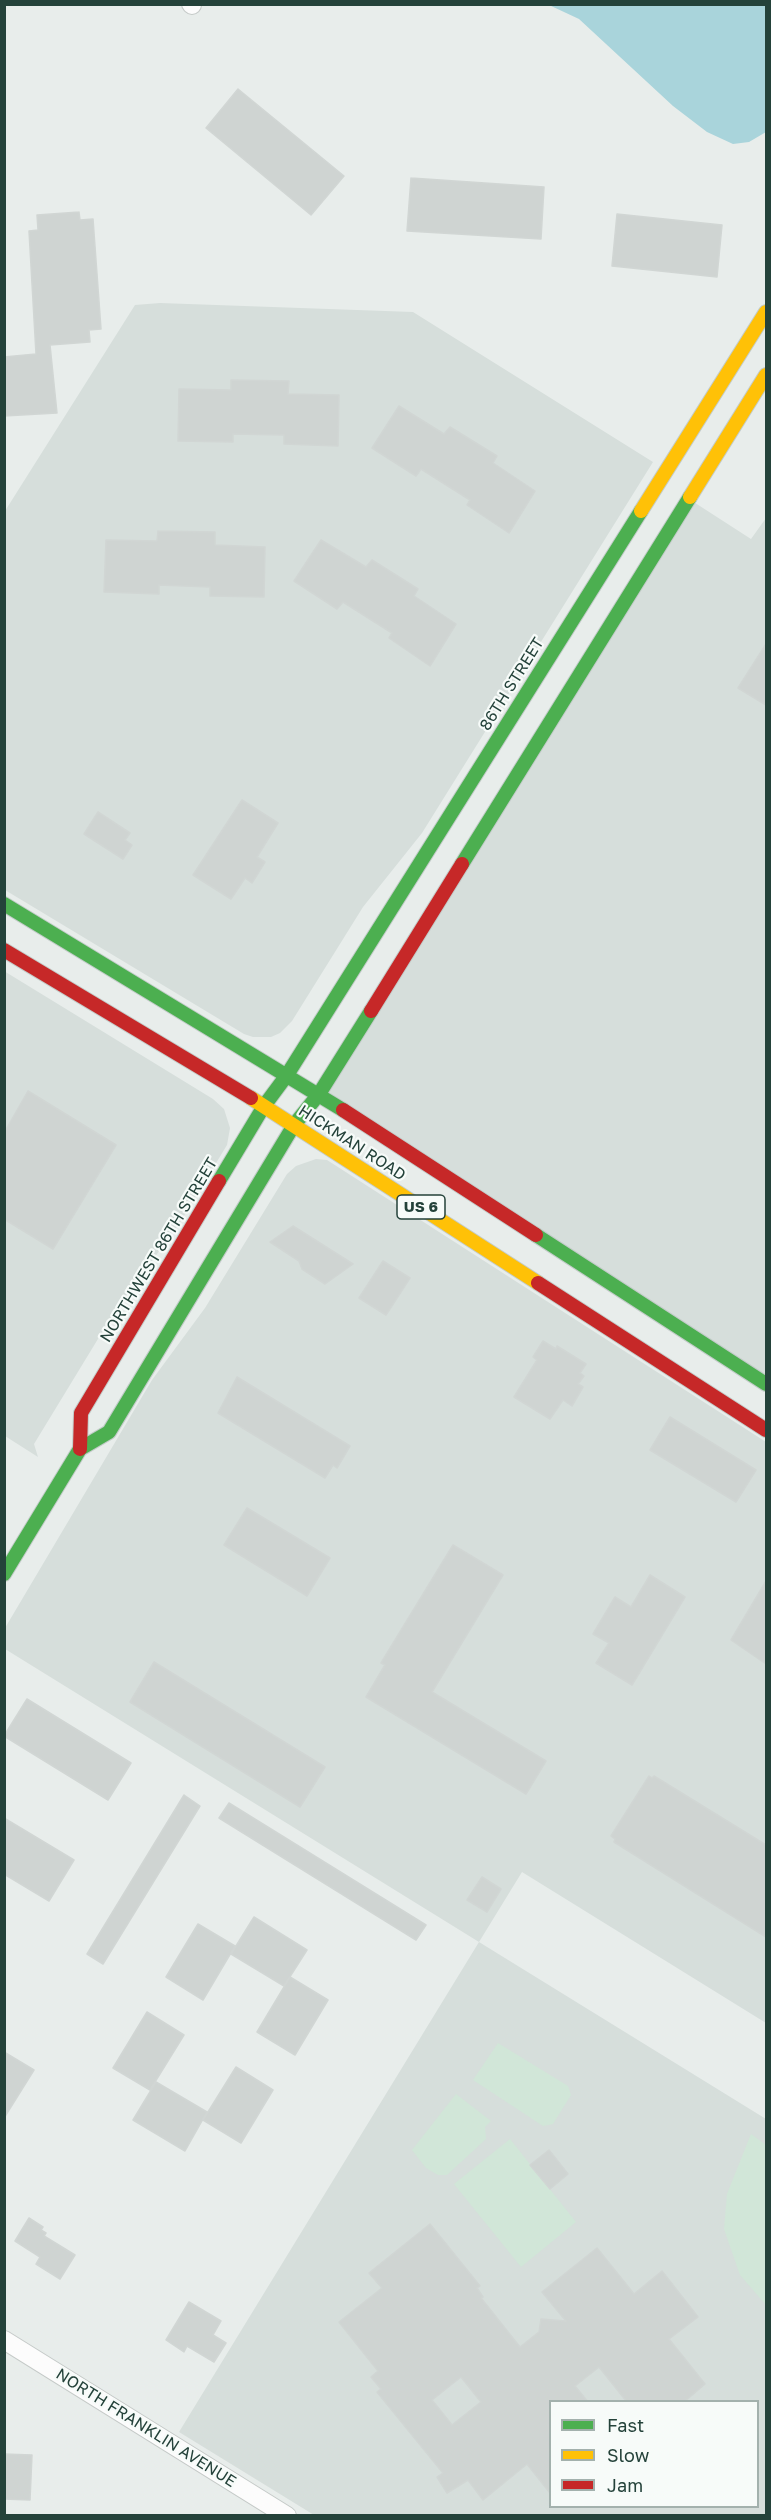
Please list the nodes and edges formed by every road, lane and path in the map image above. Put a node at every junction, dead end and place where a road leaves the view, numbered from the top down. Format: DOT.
graph roads {
  1 [pos="766,312"];
  2 [pos="766,375"];
  3 [pos="4,904"];
  4 [pos="4,950"];
  5 [pos="287,1074"];
  6 [pos="320,1094"];
  7 [pos="264,1106"];
  8 [pos="294,1125"];
  9 [pos="766,1384"];
  10 [pos="766,1430"];
  11 [pos="80,1449"];
  12 [pos="4,1574"];
  13 [pos="4,2340"];
  14 [pos="287,2516"];
  1 -- 5 [label="main road, 86TH STREET"];
  2 -- 6 [label="main road"];
  3 -- 5 [label="main road, HICKMAN ROAD / US 6"];
  4 -- 7 [label="main road, HICKMAN ROAD / US 6"];
  5 -- 6 [label="main road, HICKMAN ROAD / US 6"];
  5 -- 7 [label="main road, NORTHWEST 86TH STREET"];
  6 -- 8 [label="main road, NORTHWEST 86TH STREET"];
  6 -- 9 [label="main road, HICKMAN ROAD / US 6"];
  7 -- 8 [label="main road, HICKMAN ROAD / US 6"];
  7 -- 11 [label="main road, NORTHWEST 86TH STREET"];
  8 -- 10 [label="main road, HICKMAN ROAD / US 6"];
  8 -- 11 [label="main road, NORTHWEST 86TH STREET"];
  11 -- 12 [label="main road, NORTHWEST 86TH STREET"];
  13 -- 14 [label="street, NORTH FRANKLIN AVENUE"];
}
